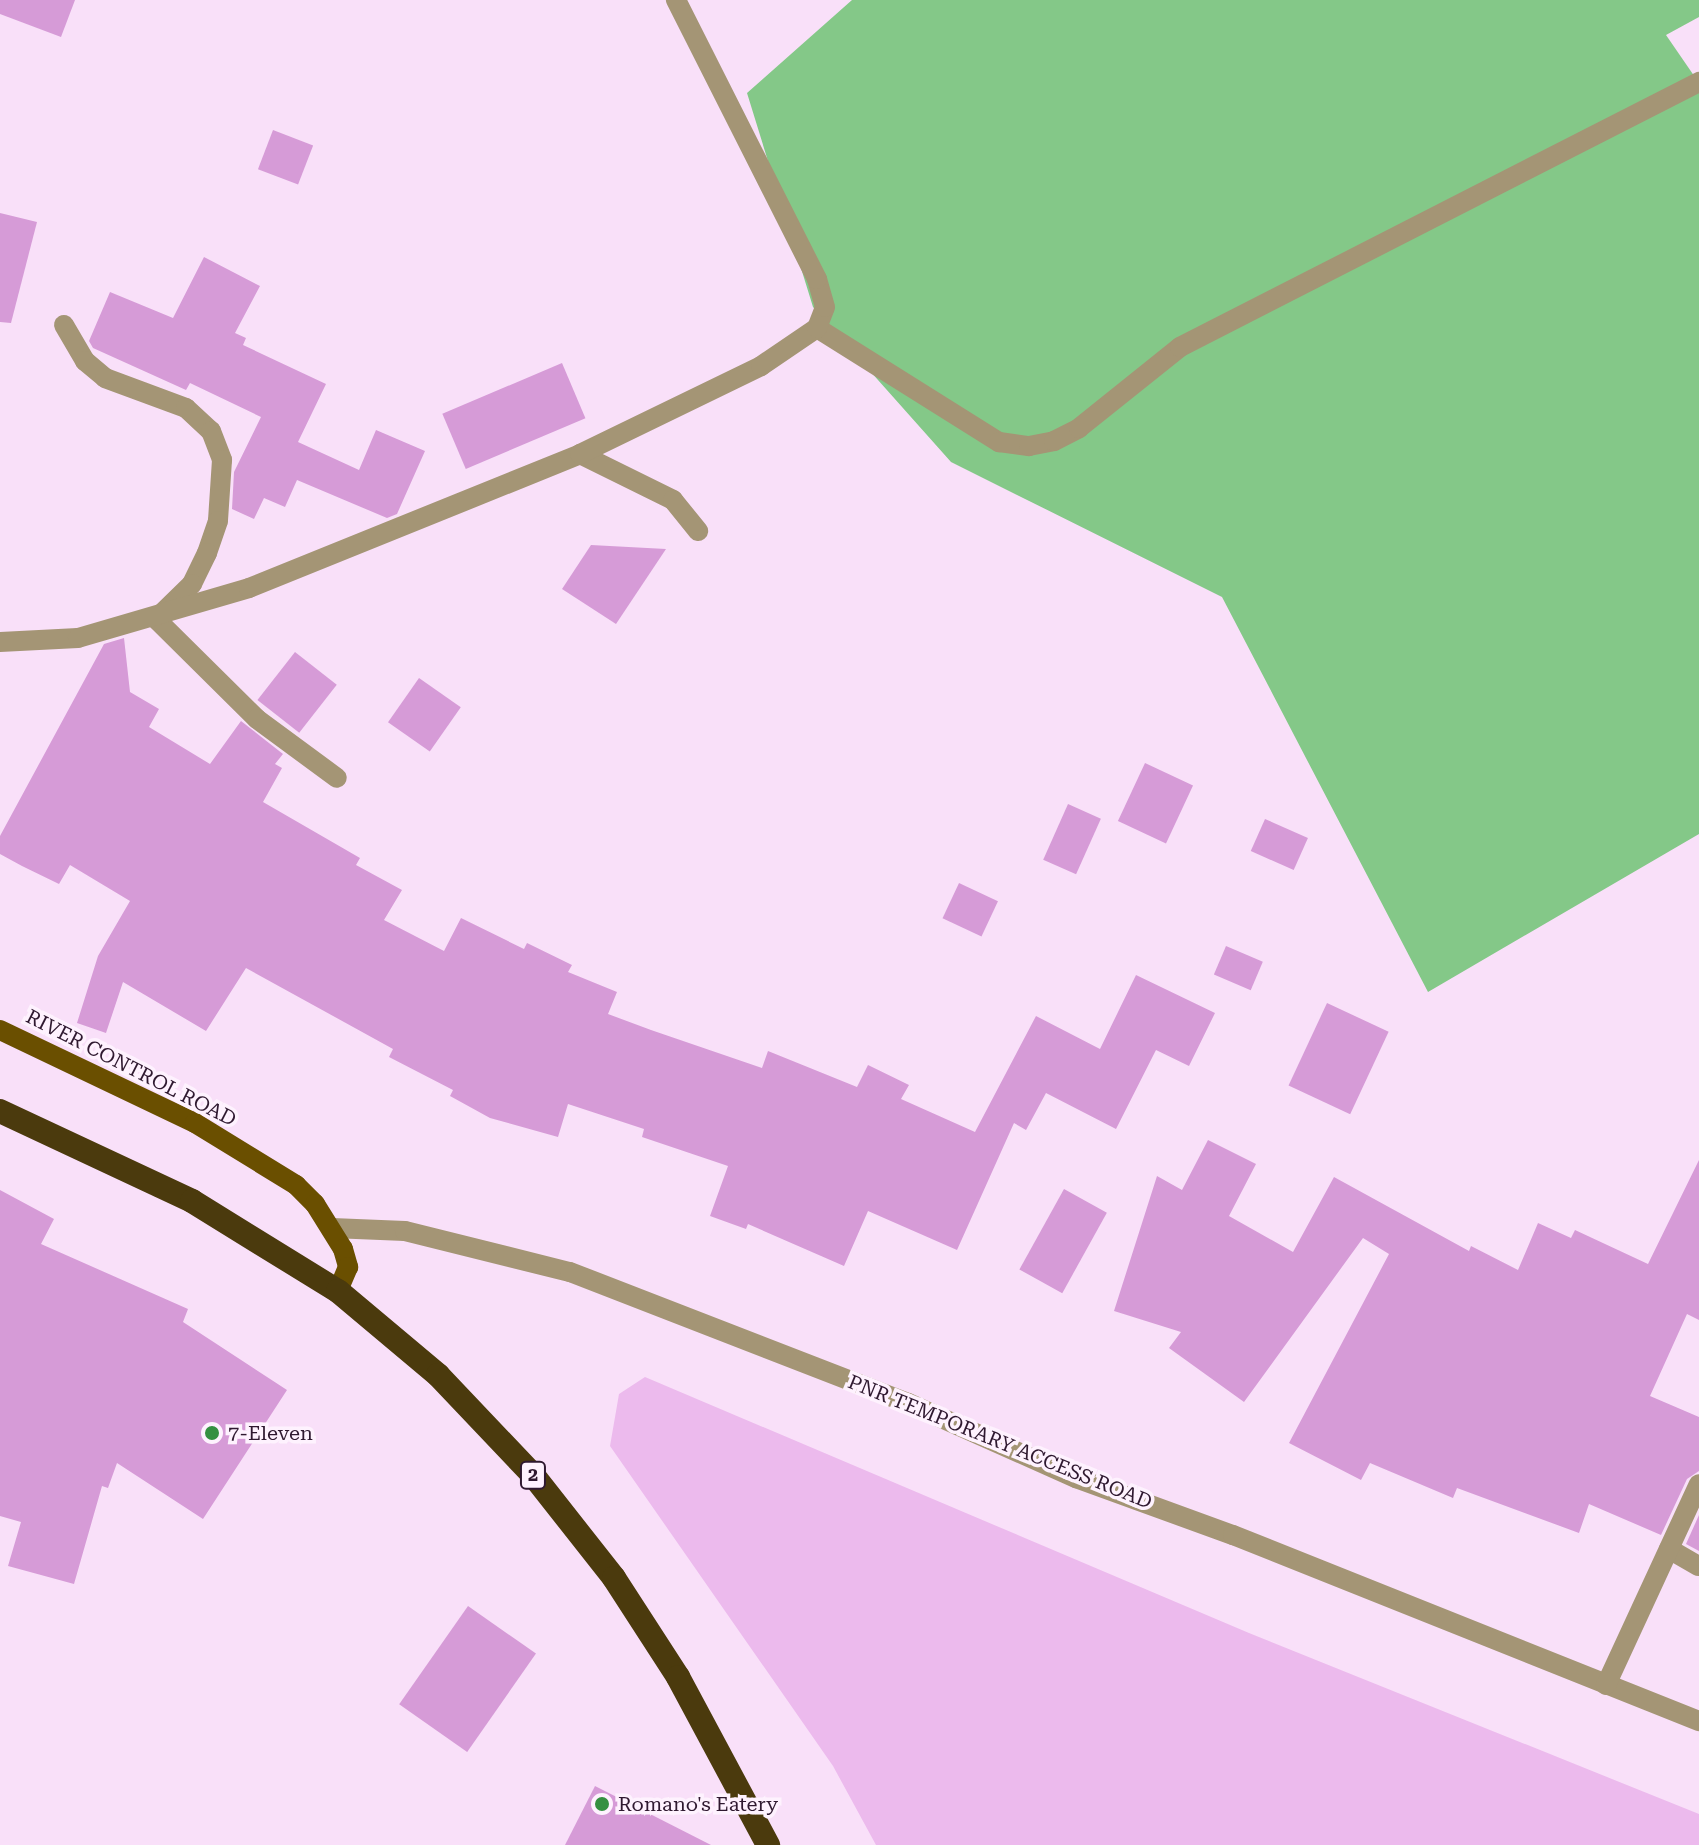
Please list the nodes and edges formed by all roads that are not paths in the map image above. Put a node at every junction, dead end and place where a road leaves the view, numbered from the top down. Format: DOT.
graph roads {
  1 [pos="676,0"];
  2 [pos="1699,82"];
  3 [pos="64,325"];
  4 [pos="817,328"];
  5 [pos="580,454"];
  6 [pos="698,531"];
  7 [pos="156,619"];
  8 [pos="0,642"];
  9 [pos="337,778"];
  10 [pos="0,1030"];
  11 [pos="0,1111"];
  12 [pos="332,1228"];
  13 [pos="338,1291"];
  14 [pos="1699,1484"];
  15 [pos="1669,1549"];
  16 [pos="1699,1566"];
  17 [pos="1606,1685"];
  18 [pos="1699,1721"];
  19 [pos="768,1845"];
  1 -- 4 [label="street"];
  2 -- 4 [label="street"];
  3 -- 7 [label="street"];
  4 -- 5 [label="street"];
  5 -- 6 [label="street"];
  5 -- 7 [label="street"];
  7 -- 8 [label="street"];
  7 -- 9 [label="street"];
  10 -- 12 [label="main road, RIVER CONTROL ROAD"];
  11 -- 13 [label="highway, 2"];
  12 -- 13 [label="main road, RIVER CONTROL ROAD"];
  12 -- 17 [label="street, PNR TEMPORARY ACCESS ROAD"];
  13 -- 19 [label="highway, 2"];
  14 -- 15 [label="street"];
  15 -- 16 [label="street"];
  15 -- 17 [label="street"];
  17 -- 18 [label="street, PNR TEMPORARY ACCESS ROAD"];
}
